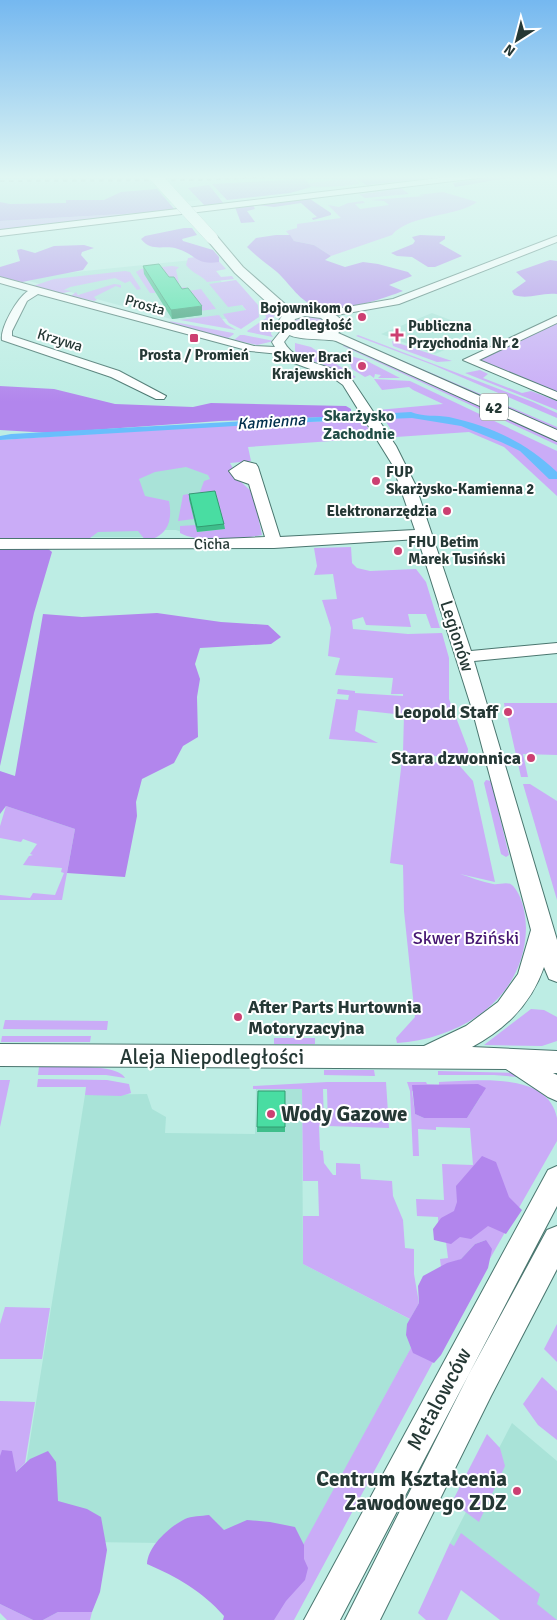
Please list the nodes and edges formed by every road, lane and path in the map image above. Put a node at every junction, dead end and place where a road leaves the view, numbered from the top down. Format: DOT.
graph roads {
  1 [pos="223,251"];
  2 [pos="527,251"];
  3 [pos="252,264"];
  4 [pos="0,280"];
  5 [pos="37,290"];
  6 [pos="305,312"];
  7 [pos="557,319"];
  8 [pos="289,323"];
  9 [pos="330,324"];
  10 [pos="304,334"];
  11 [pos="284,351"];
  12 [pos="160,396"];
  13 [pos="557,396"];
  14 [pos="557,422"];
  15 [pos="557,436"];
  16 [pos="255,481"];
  17 [pos="424,534"];
  18 [pos="274,543"];
  19 [pos="0,544"];
  20 [pos="557,648"];
  21 [pos="464,657"];
  22 [pos="541,928"];
  23 [pos="557,972"];
  24 [pos="0,1055"];
  25 [pos="424,1057"];
  26 [pos="508,1058"];
  27 [pos="557,1062"];
  28 [pos="557,1088"];
  29 [pos="557,1179"];
  30 [pos="557,1240"];
  31 [pos="321,1620"];
  32 [pos="362,1620"];
  1 -- 8 [label="main road, bridge"];
  2 -- 9 [label="street"];
  3 -- 6 [label="main road"];
  4 -- 5 [label="street, Prosta"];
  5 -- 11 [label="street, Prosta"];
  5 -- 12 [label="street, Krzywa"];
  6 -- 8 [label="main road"];
  6 -- 9 [label="main road"];
  7 -- 13 [label="street"];
  8 -- 10 [label="main road"];
  8 -- 11 [label="street"];
  9 -- 10 [label="main road"];
  9 -- 14 [label="main road, 42"];
  9 -- 15 [label="main road, 42"];
  10 -- 11 [label="street"];
  11 -- 17 [label="street, Legionów"];
  16 -- 18 [label="street"];
  17 -- 18 [label="street, Cicha"];
  17 -- 21 [label="street, Legionów"];
  18 -- 19 [label="street, Cicha"];
  20 -- 21 [label="street"];
  21 -- 22 [label="street, Legionów"];
  22 -- 23 [label="street, Legionów"];
  22 -- 25 [label="street, Aleja Niepodległości"];
  24 -- 25 [label="street, Aleja Niepodległości"];
  25 -- 26 [label="street, Aleja Niepodległości"];
  26 -- 27 [label="street, Aleja Niepodległości"];
  26 -- 28 [label="street"];
  29 -- 31 [label="street, Metalowców"];
  30 -- 32 [label="street, Metalowców"];
}
